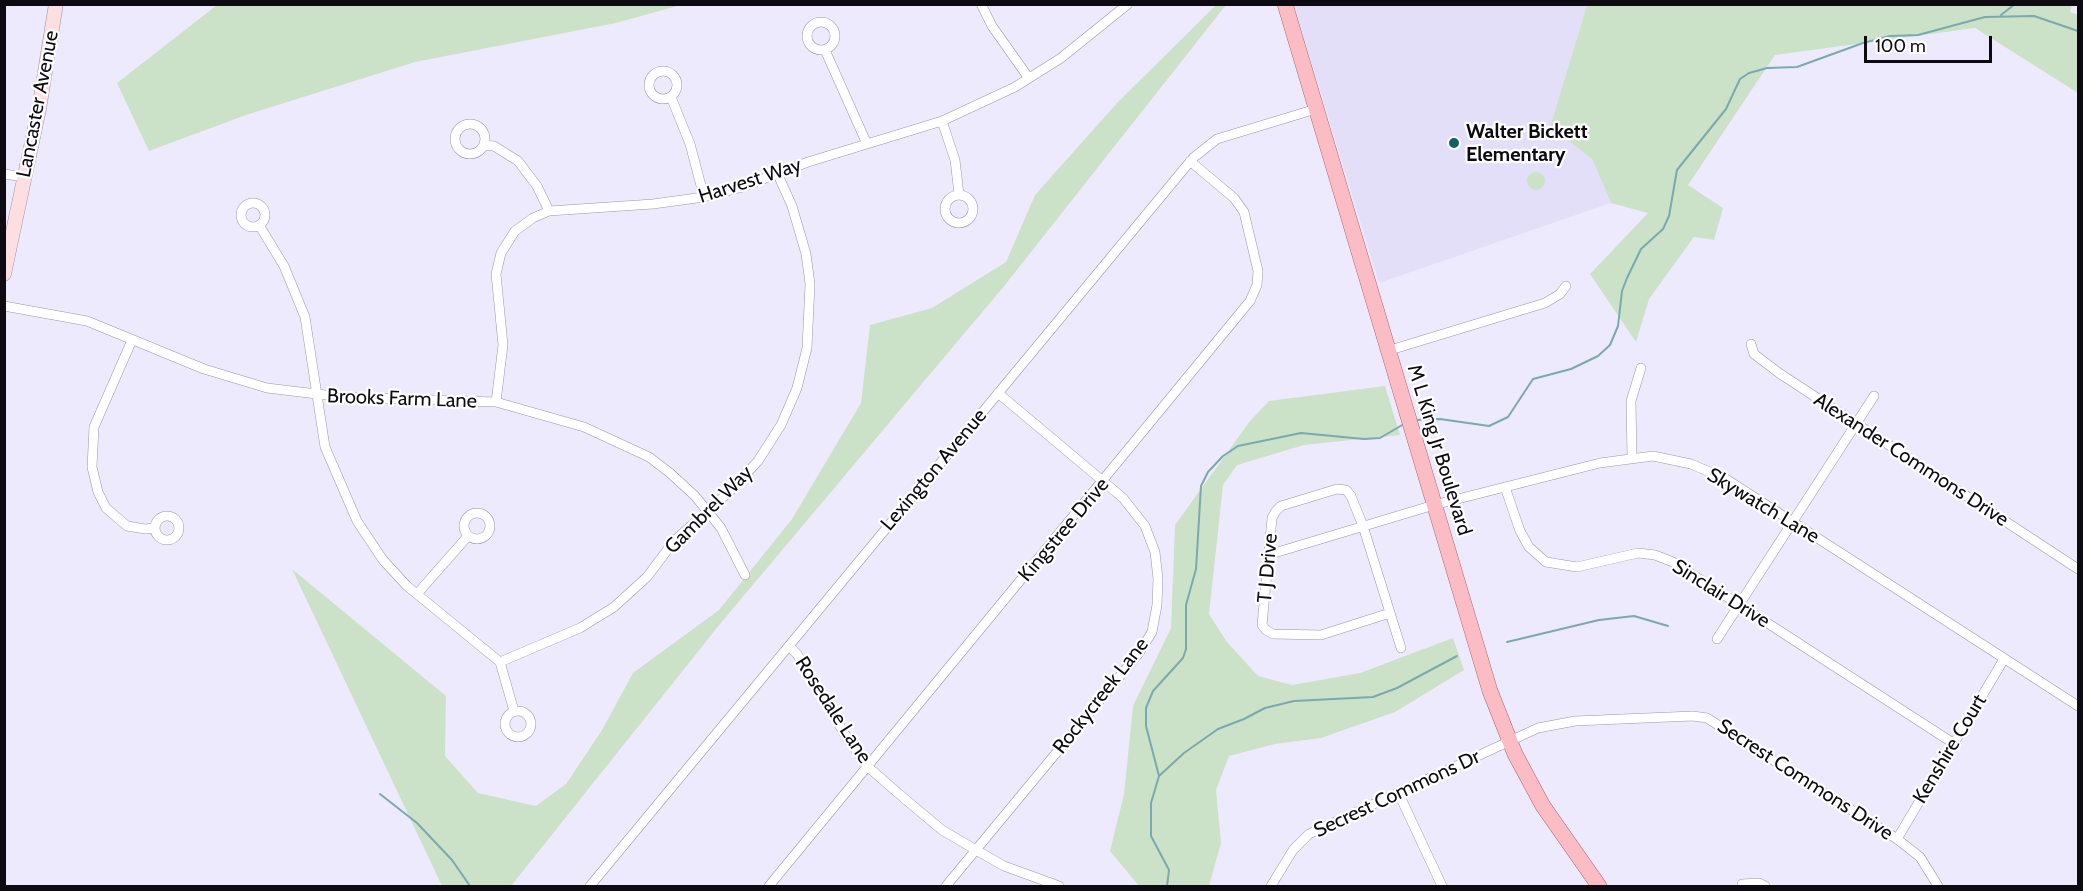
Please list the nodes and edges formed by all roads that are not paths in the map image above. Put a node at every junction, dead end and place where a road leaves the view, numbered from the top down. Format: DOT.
graph roads {
  1 [pos="56,4"];
  2 [pos="970,4"];
  3 [pos="981,4"];
  4 [pos="1128,4"];
  5 [pos="1285,4"];
  6 [pos="825,50"];
  7 [pos="1028,77"];
  8 [pos="671,97"];
  9 [pos="1316,109"];
  10 [pos="942,121"];
  11 [pos="867,144"];
  12 [pos="484,145"];
  13 [pos="1190,161"];
  14 [pos="4,174"];
  15 [pos="778,175"];
  16 [pos="25,177"];
  17 [pos="959,194"];
  18 [pos="704,197"];
  19 [pos="549,211"];
  20 [pos="259,225"];
  21 [pos="4,274"];
  22 [pos="1566,285"];
  23 [pos="4,306"];
  24 [pos="132,340"];
  25 [pos="1751,344"];
  26 [pos="1387,351"];
  27 [pos="1641,368"];
  28 [pos="998,393"];
  29 [pos="317,396"];
  30 [pos="1874,396"];
  31 [pos="496,402"];
  32 [pos="1856,424"];
  33 [pos="1632,458"];
  34 [pos="1104,482"];
  35 [pos="1505,487"];
  36 [pos="1434,505"];
  37 [pos="706,511"];
  38 [pos="1791,521"];
  39 [pos="1363,526"];
  40 [pos="155,528"];
  41 [pos="468,536"];
  42 [pos="1270,554"];
  43 [pos="2079,569"];
  44 [pos="745,575"];
  45 [pos="417,594"];
  46 [pos="1738,604"];
  47 [pos="1390,613"];
  48 [pos="1717,639"];
  49 [pos="789,646"];
  50 [pos="1401,648"];
  51 [pos="2004,659"];
  52 [pos="500,662"];
  53 [pos="2079,706"];
  54 [pos="514,711"];
  55 [pos="1510,742"];
  56 [pos="1953,743"];
  57 [pos="868,766"];
  58 [pos="1398,792"];
  59 [pos="1897,838"];
  60 [pos="976,850"];
  61 [pos="1742,884"];
  62 [pos="590,886"];
  63 [pos="770,886"];
  64 [pos="946,886"];
  65 [pos="1059,886"];
  66 [pos="1271,886"];
  67 [pos="1442,886"];
  68 [pos="1599,886"];
  69 [pos="1765,886"];
  70 [pos="1938,886"];
  1 -- 16 [label="main road, Lancaster Avenue"];
  2 -- 3 [label="street"];
  3 -- 7 [label="street"];
  4 -- 7 [label="street, Harvest Way"];
  5 -- 9 [label="main road, M L King Jr Boulevard"];
  6 -- 11 [label="street"];
  7 -- 10 [label="street, Harvest Way"];
  8 -- 18 [label="street"];
  9 -- 13 [label="street, Lexington Avenue"];
  9 -- 26 [label="main road, M L King Jr Boulevard"];
  10 -- 11 [label="street, Harvest Way"];
  10 -- 17 [label="street"];
  11 -- 15 [label="street, Harvest Way"];
  12 -- 19 [label="street"];
  13 -- 28 [label="street, Lexington Avenue"];
  13 -- 34 [label="street, Kingstree Drive"];
  14 -- 16 [label="street"];
  15 -- 18 [label="street, Harvest Way"];
  15 -- 37 [label="street, Gambrel Way"];
  16 -- 21 [label="main road, Lancaster Avenue"];
  18 -- 19 [label="street, Harvest Way"];
  19 -- 31 [label="street, Harvest Way"];
  20 -- 29 [label="street"];
  22 -- 26 [label="street"];
  23 -- 24 [label="street, Brooks Farm Lane"];
  24 -- 29 [label="street, Brooks Farm Lane"];
  24 -- 40 [label="street"];
  25 -- 32 [label="street, Alexander Commons Drive"];
  26 -- 36 [label="main road, M L King Jr Boulevard"];
  27 -- 33 [label="street"];
  28 -- 34 [label="street, Rockycreek Lane"];
  28 -- 49 [label="street, Lexington Avenue"];
  29 -- 31 [label="street, Brooks Farm Lane"];
  29 -- 45 [label="street"];
  30 -- 32 [label="street"];
  31 -- 37 [label="street, Brooks Farm Lane"];
  32 -- 38 [label="street"];
  32 -- 43 [label="street, Alexander Commons Drive"];
  33 -- 35 [label="street, Skywatch Lane"];
  33 -- 38 [label="street, Skywatch Lane"];
  34 -- 57 [label="street, Kingstree Drive"];
  34 -- 60 [label="street, Rockycreek Lane"];
  35 -- 36 [label="street, Skywatch Lane"];
  35 -- 46 [label="street, Sinclair Drive"];
  36 -- 39 [label="street, Skywatch Lane"];
  36 -- 55 [label="main road, M L King Jr Boulevard"];
  37 -- 44 [label="street, Brooks Farm Lane"];
  37 -- 52 [label="street, Gambrel Way"];
  38 -- 46 [label="street"];
  38 -- 51 [label="street, Skywatch Lane"];
  39 -- 42 [label="street, Skywatch Lane"];
  39 -- 42 [label="street, T J Drive"];
  39 -- 47 [label="street, T J Drive"];
  41 -- 45 [label="street"];
  42 -- 47 [label="street, T J Drive"];
  45 -- 52 [label="street"];
  46 -- 48 [label="street"];
  46 -- 56 [label="street, Sinclair Drive"];
  47 -- 50 [label="street, T J Drive"];
  49 -- 57 [label="street, Rosedale Lane"];
  49 -- 62 [label="street, Lexington Avenue"];
  51 -- 53 [label="street, Skywatch Lane"];
  51 -- 56 [label="street, Kenshire Court"];
  52 -- 54 [label="street"];
  55 -- 58 [label="street, Secrest Commons Dr"];
  55 -- 59 [label="street, Secrest Commons Drive"];
  55 -- 68 [label="main road, M L King Jr Boulevard"];
  56 -- 59 [label="street, Kenshire Court"];
  57 -- 60 [label="street, Rosedale Lane"];
  57 -- 63 [label="street, Kingstree Drive"];
  58 -- 66 [label="street, Secrest Commons Dr"];
  58 -- 67 [label="street"];
  59 -- 70 [label="street, Secrest Commons Drive"];
  60 -- 64 [label="street, Rockycreek Lane"];
  60 -- 65 [label="street, Rosedale Lane"];
  61 -- 69 [label="street"];
}
